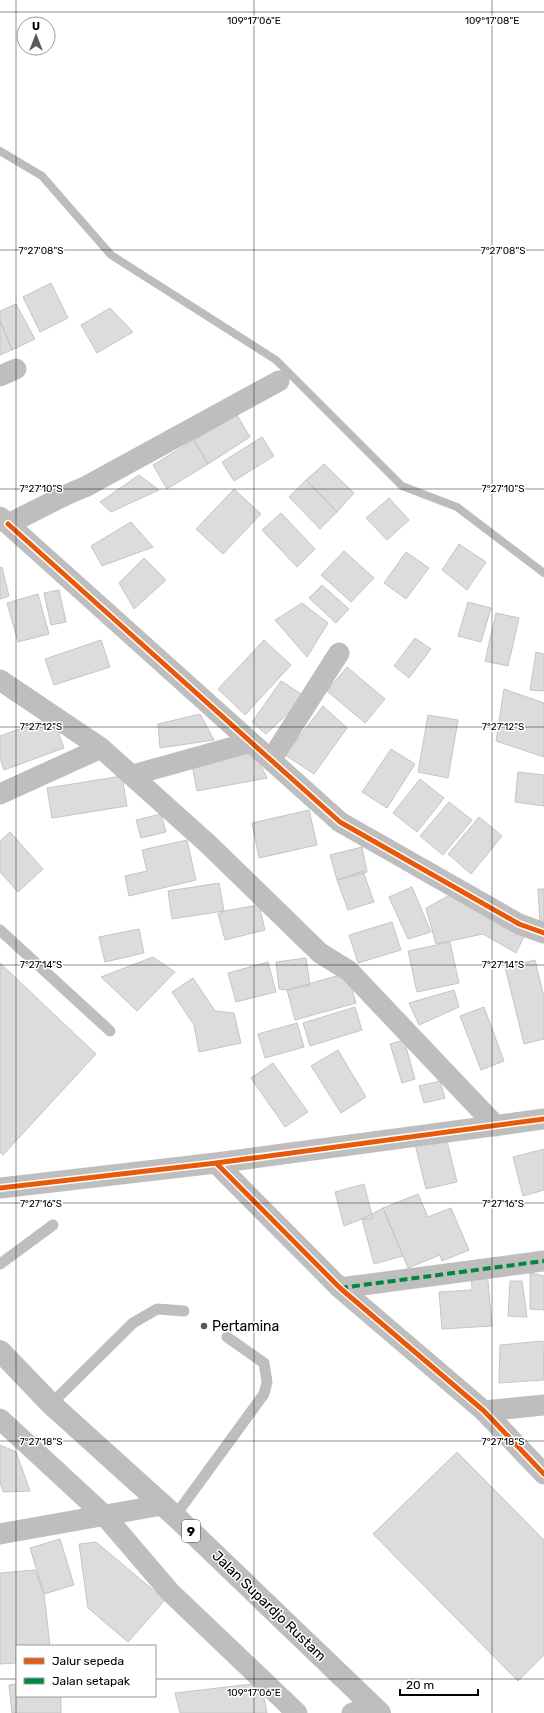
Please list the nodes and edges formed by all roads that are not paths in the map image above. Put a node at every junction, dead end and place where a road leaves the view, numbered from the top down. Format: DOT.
graph roads {
  1 [pos="279,382"];
  2 [pos="4,520"];
  3 [pos="339,653"];
  4 [pos="0,680"];
  5 [pos="251,742"];
  6 [pos="101,748"];
  7 [pos="271,760"];
  8 [pos="133,775"];
  9 [pos="0,794"];
  10 [pos="0,930"];
  11 [pos="544,933"];
  12 [pos="110,1031"];
  13 [pos="544,1119"];
  14 [pos="496,1126"];
  15 [pos="216,1164"];
  16 [pos="0,1188"];
  17 [pos="53,1225"];
  18 [pos="544,1262"];
  19 [pos="0,1264"];
  20 [pos="340,1288"];
  21 [pos="184,1310"];
  22 [pos="227,1337"];
  23 [pos="0,1352"];
  24 [pos="51,1404"];
  25 [pos="544,1406"];
  26 [pos="484,1411"];
  27 [pos="0,1419"];
  28 [pos="544,1474"];
  29 [pos="169,1510"];
  30 [pos="105,1516"];
  31 [pos="0,1534"];
  32 [pos="377,1710"];
  33 [pos="297,1713"];
  34 [pos="352,1713"];
  1 -- 2 [label="street"];
  2 -- 5 [label="street"];
  3 -- 7 [label="street"];
  4 -- 6 [label="street"];
  5 -- 7 [label="street"];
  5 -- 8 [label="street"];
  6 -- 8 [label="street"];
  6 -- 9 [label="street"];
  7 -- 11 [label="street"];
  8 -- 14 [label="street"];
  10 -- 12 [label="lane"];
  13 -- 14 [label="street"];
  14 -- 15 [label="street"];
  15 -- 16 [label="street"];
  15 -- 20 [label="street"];
  17 -- 19 [label="lane"];
  18 -- 20 [label="street"];
  20 -- 26 [label="street"];
  21 -- 24 [label="lane"];
  22 -- 29 [label="lane"];
  23 -- 24 [label="highway, Jalan Supardjo Rustam / 9"];
  24 -- 29 [label="highway, Jalan Supardjo Rustam / 9"];
  25 -- 26 [label="street"];
  26 -- 28 [label="street"];
  27 -- 30 [label="street"];
  29 -- 30 [label="street"];
  29 -- 32 [label="highway, Jalan Supardjo Rustam / 9"];
  30 -- 31 [label="street"];
  30 -- 33 [label="street"];
  32 -- 34 [label="street"];
}
